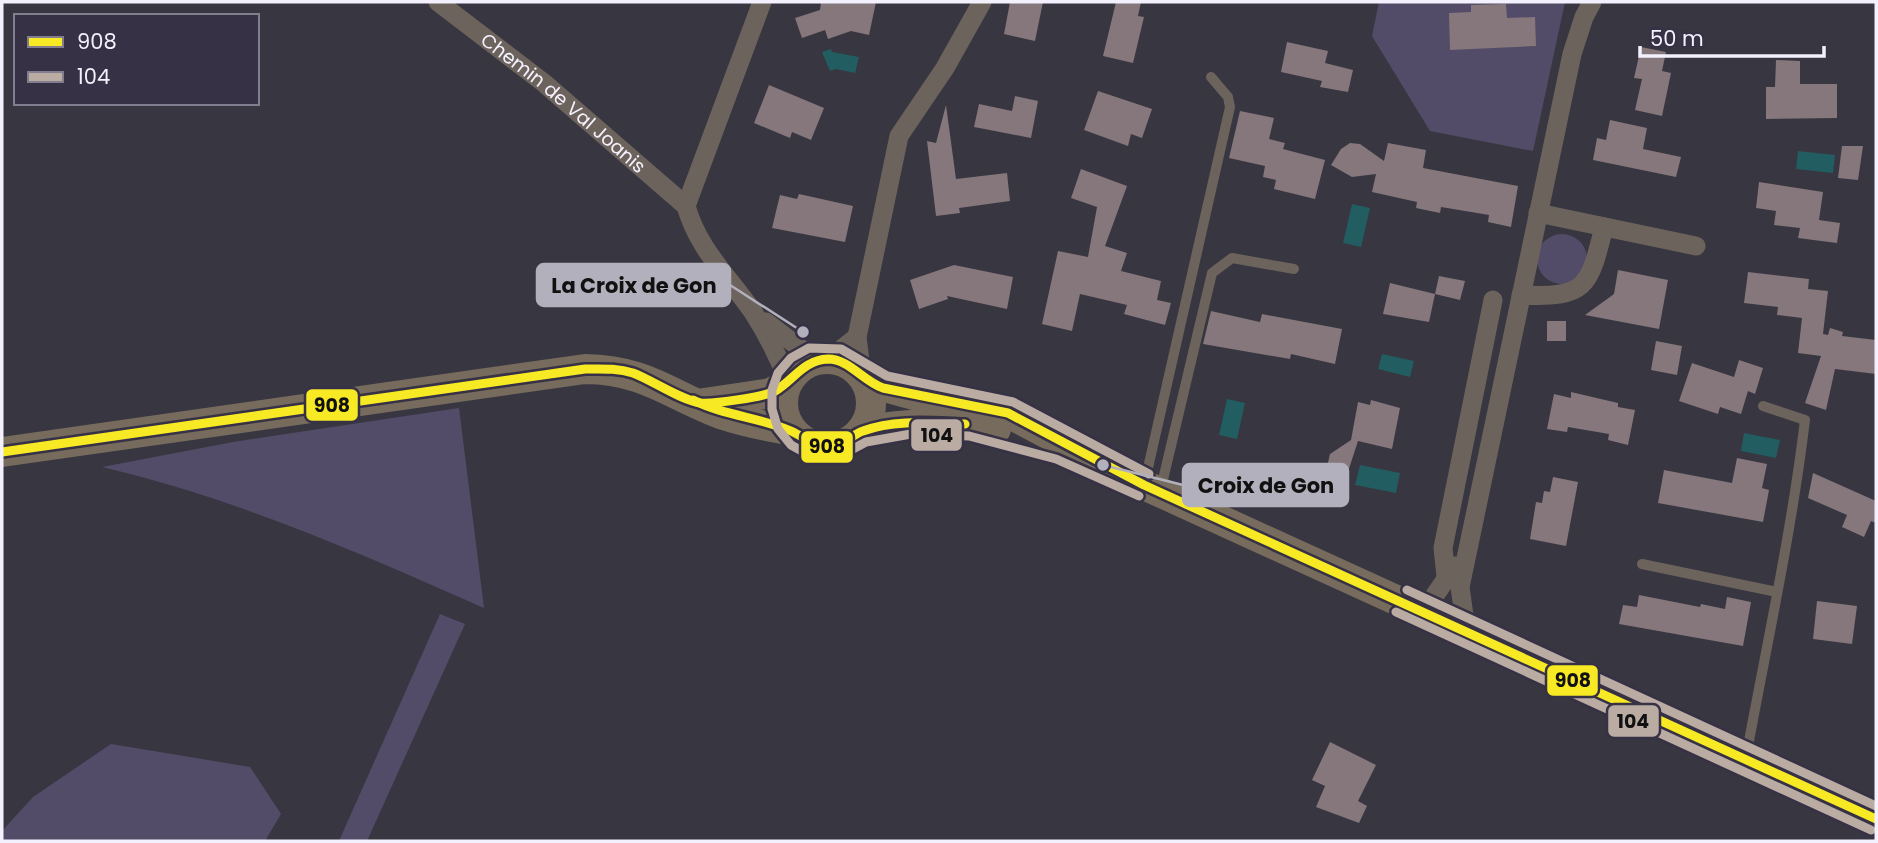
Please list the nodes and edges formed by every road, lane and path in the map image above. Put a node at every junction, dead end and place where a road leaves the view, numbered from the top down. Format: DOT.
graph roads {
  1 [pos="438,2"];
  2 [pos="762,2"];
  3 [pos="982,2"];
  4 [pos="1592,2"];
  5 [pos="1211,77"];
  6 [pos="686,206"];
  7 [pos="1538,213"];
  8 [pos="1604,227"];
  9 [pos="1696,246"];
  10 [pos="1294,270"];
  11 [pos="1521,295"];
  12 [pos="1493,300"];
  13 [pos="752,311"];
  14 [pos="858,337"];
  15 [pos="825,359"];
  16 [pos="864,379"];
  17 [pos="787,382"];
  18 [pos="700,403"];
  19 [pos="1763,406"];
  20 [pos="792,431"];
  21 [pos="861,431"];
  22 [pos="2,452"];
  23 [pos="1103,465"];
  24 [pos="1152,489"];
  25 [pos="1468,552"];
  26 [pos="1642,564"];
  27 [pos="1446,576"];
  28 [pos="1777,592"];
  29 [pos="1424,611"];
  30 [pos="1466,630"];
  31 [pos="1742,759"];
  32 [pos="1876,819"];
  1 -- 6 [label="street, Chemin de Val Joanis"];
  2 -- 6 [label="street"];
  3 -- 14 [label="street"];
  4 -- 7 [label="street"];
  5 -- 24 [label="lane"];
  6 -- 13 [label="street"];
  7 -- 8 [label="street"];
  7 -- 11 [label="street"];
  8 -- 9 [label="street"];
  8 -- 11 [label="street"];
  10 -- 24 [label="lane"];
  11 -- 25 [label="street"];
  12 -- 27 [label="street"];
  13 -- 15 [label="street"];
  13 -- 17 [label="street"];
  14 -- 15 [label="street"];
  14 -- 16 [label="street"];
  15 -- 16 [label="main road"];
  15 -- 17 [label="main road"];
  16 -- 21 [label="main road"];
  16 -- 23 [label="main road"];
  17 -- 18 [label="main road"];
  17 -- 20 [label="main road"];
  18 -- 20 [label="main road"];
  18 -- 22 [label="main road"];
  19 -- 28 [label="lane"];
  20 -- 21 [label="main road"];
  21 -- 23 [label="main road"];
  23 -- 24 [label="main road"];
  24 -- 29 [label="main road"];
  25 -- 27 [label="street"];
  25 -- 30 [label="street"];
  26 -- 28 [label="lane"];
  27 -- 29 [label="street"];
  28 -- 31 [label="lane"];
  29 -- 30 [label="main road"];
  30 -- 31 [label="main road"];
  31 -- 32 [label="main road"];
}
